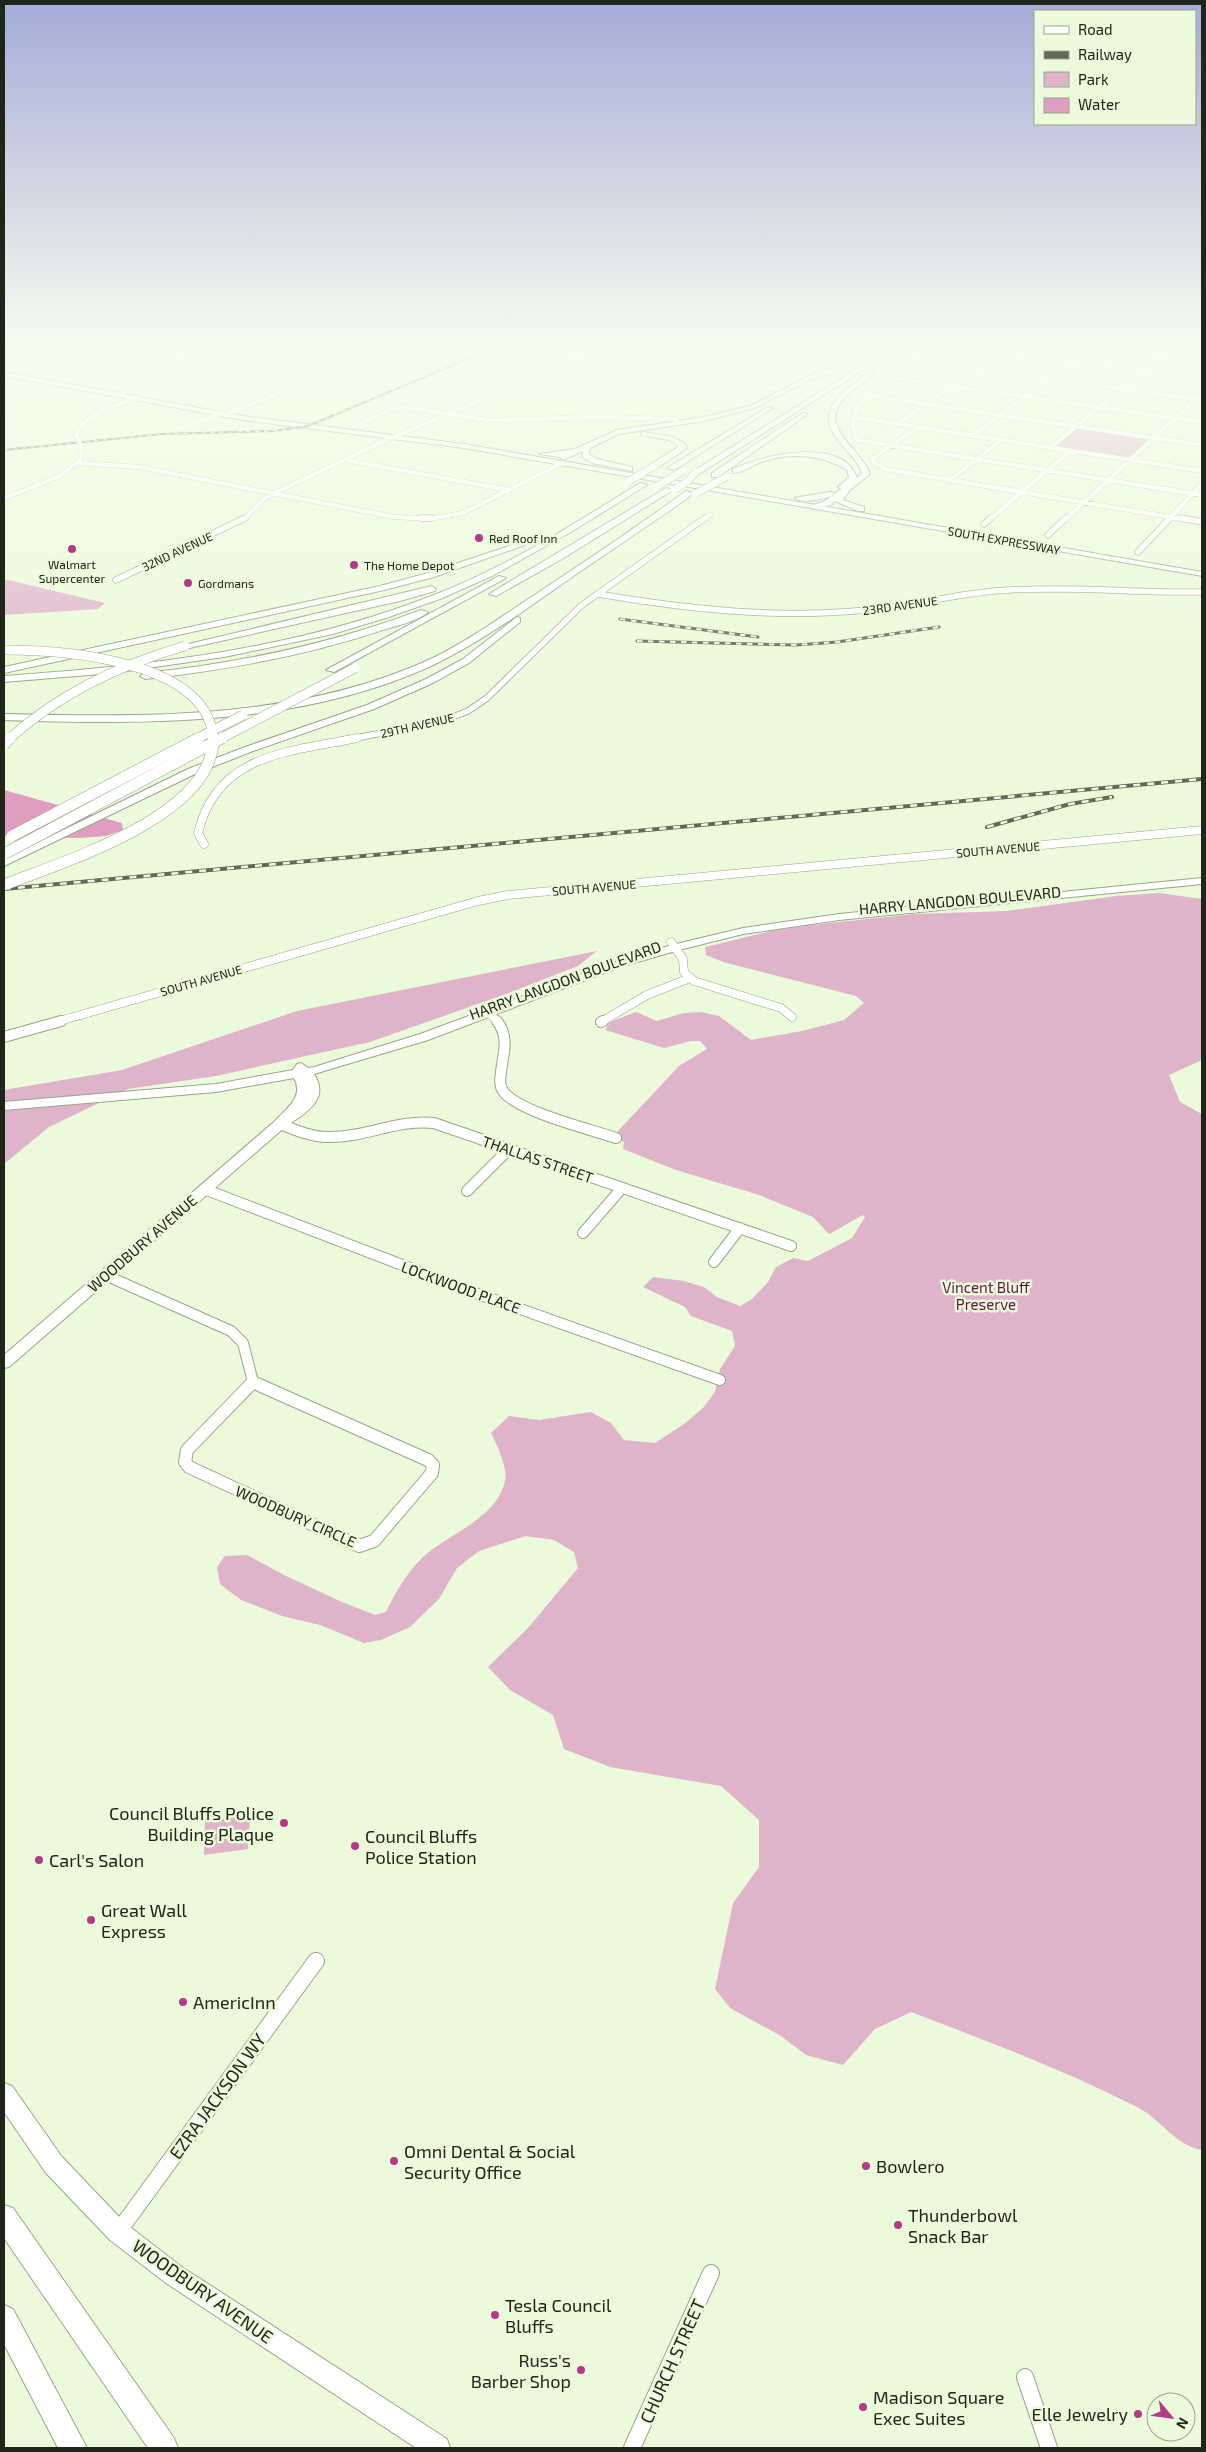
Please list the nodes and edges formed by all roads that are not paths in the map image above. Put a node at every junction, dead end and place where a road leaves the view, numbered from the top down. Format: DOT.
graph roads {
  1 [pos="345,462"];
  2 [pos="356,462"];
  3 [pos="558,462"];
  4 [pos="576,462"];
  5 [pos="580,462"];
  6 [pos="604,462"];
  7 [pos="660,462"];
  8 [pos="680,462"];
  9 [pos="696,462"];
  10 [pos="712,462"];
  11 [pos="734,462"];
  12 [pos="752,462"];
  13 [pos="839,462"];
  14 [pos="859,462"];
  15 [pos="874,462"];
  16 [pos="973,462"];
  17 [pos="999,462"];
  18 [pos="1056,462"];
  19 [pos="1127,462"];
  20 [pos="1146,462"];
  21 [pos="78,463"];
  22 [pos="629,469"];
  23 [pos="1047,470"];
  24 [pos="1202,471"];
  25 [pos="1109,480"];
  26 [pos="949,481"];
  27 [pos="1202,484"];
  28 [pos="618,488"];
  29 [pos="509,490"];
  30 [pos="672,490"];
  31 [pos="835,491"];
  32 [pos="845,491"];
  33 [pos="1020,492"];
  34 [pos="1194,493"];
  35 [pos="277,494"];
  36 [pos="692,494"];
  37 [pos="1202,495"];
  38 [pos="4,498"];
  39 [pos="798,498"];
  40 [pos="828,503"];
  41 [pos="1084,503"];
  42 [pos="818,505"];
  43 [pos="603,509"];
  44 [pos="861,509"];
  45 [pos="710,515"];
  46 [pos="1171,517"];
  47 [pos="1202,522"];
  48 [pos="984,524"];
  49 [pos="1048,535"];
  50 [pos="1138,552"];
  51 [pos="577,557"];
  52 [pos="1200,568"];
  53 [pos="577,570"];
  54 [pos="516,571"];
  55 [pos="554,574"];
  56 [pos="1202,574"];
  57 [pos="116,580"];
  58 [pos="1202,592"];
  59 [pos="598,594"];
  60 [pos="480,601"];
  61 [pos="336,612"];
  62 [pos="4,650"];
  63 [pos="359,666"];
  64 [pos="4,670"];
  65 [pos="4,679"];
  66 [pos="371,684"];
  67 [pos="4,686"];
  68 [pos="4,717"];
  69 [pos="4,744"];
  70 [pos="1202,830"];
  71 [pos="4,840"];
  72 [pos="204,844"];
  73 [pos="4,854"];
  74 [pos="4,863"];
  75 [pos="1202,876"];
  76 [pos="1202,881"];
  77 [pos="4,885"];
  78 [pos="674,944"];
  79 [pos="690,978"];
  80 [pos="487,1010"];
  81 [pos="792,1017"];
  82 [pos="601,1022"];
  83 [pos="4,1037"];
  84 [pos="305,1076"];
  85 [pos="173,1091"];
  86 [pos="4,1106"];
  87 [pos="280,1124"];
  88 [pos="616,1138"];
  89 [pos="509,1149"];
  90 [pos="622,1188"];
  91 [pos="204,1189"];
  92 [pos="467,1191"];
  93 [pos="740,1228"];
  94 [pos="582,1233"];
  95 [pos="791,1246"];
  96 [pos="714,1262"];
  97 [pos="105,1275"];
  98 [pos="4,1362"];
  99 [pos="720,1380"];
  100 [pos="253,1382"];
  101 [pos="316,1961"];
  102 [pos="4,2094"];
  103 [pos="4,2217"];
  104 [pos="118,2232"];
  105 [pos="711,2273"];
  106 [pos="4,2318"];
  107 [pos="1025,2377"];
  108 [pos="73,2448"];
  109 [pos="164,2448"];
  110 [pos="438,2448"];
  111 [pos="632,2448"];
  112 [pos="1049,2448"];
  1 -- 35 [label="street, 32ND AVENUE"];
  2 -- 29 [label="street"];
  3 -- 29 [label="street"];
  4 -- 42 [label="main road, SOUTH EXPRESSWAY"];
  5 -- 22 [label="main road, SOUTH EXPRESSWAY"];
  6 -- 22 [label="highway"];
  7 -- 28 [label="highway, bridge"];
  8 -- 43 [label="highway"];
  9 -- 54 [label="highway, bridge"];
  10 -- 30 [label="highway, bridge"];
  11 -- 36 [label="highway"];
  12 -- 36 [label="highway, bridge"];
  13 -- 31 [label="highway, bridge"];
  14 -- 32 [label="highway"];
  15 -- 26 [label="street"];
  16 -- 26 [label="street"];
  17 -- 23 [label="street"];
  18 -- 23 [label="street"];
  19 -- 25 [label="street"];
  20 -- 24 [label="street"];
  21 -- 35 [label="street"];
  21 -- 38 [label="street"];
  22 -- 39 [label="main road, SOUTH EXPRESSWAY"];
  23 -- 25 [label="street"];
  23 -- 33 [label="street"];
  25 -- 34 [label="street"];
  25 -- 41 [label="street"];
  26 -- 33 [label="street"];
  27 -- 34 [label="street"];
  29 -- 35 [label="street"];
  30 -- 51 [label="highway"];
  30 -- 60 [label="highway"];
  31 -- 39 [label="highway"];
  31 -- 42 [label="highway"];
  32 -- 40 [label="highway"];
  32 -- 44 [label="highway"];
  33 -- 41 [label="street"];
  33 -- 48 [label="street"];
  34 -- 37 [label="street"];
  34 -- 46 [label="street"];
  35 -- 57 [label="street, 32ND AVENUE"];
  36 -- 53 [label="highway"];
  39 -- 42 [label="main road, SOUTH EXPRESSWAY"];
  40 -- 42 [label="highway"];
  40 -- 44 [label="main road, SOUTH EXPRESSWAY"];
  41 -- 46 [label="street"];
  41 -- 49 [label="street"];
  42 -- 56 [label="main road, SOUTH EXPRESSWAY"];
  43 -- 61 [label="highway"];
  43 -- 65 [label="highway"];
  44 -- 52 [label="main road, SOUTH EXPRESSWAY"];
  45 -- 59 [label="street, 29TH AVENUE"];
  46 -- 47 [label="street"];
  46 -- 50 [label="street"];
  53 -- 66 [label="highway"];
  53 -- 74 [label="highway"];
  54 -- 67 [label="highway"];
  54 -- 71 [label="highway, bridge"];
  55 -- 66 [label="highway"];
  58 -- 59 [label="street, 23RD AVENUE"];
  59 -- 72 [label="street, 29TH AVENUE"];
  61 -- 64 [label="highway"];
  61 -- 69 [label="highway, bridge"];
  62 -- 77 [label="highway, bridge"];
  63 -- 73 [label="highway, bridge"];
  66 -- 68 [label="highway"];
  70 -- 83 [label="street, SOUTH AVENUE"];
  75 -- 78 [label="main road, HARRY LANGDON BOULEVARD"];
  76 -- 78 [label="main road, HARRY LANGDON BOULEVARD"];
  78 -- 79 [label="street"];
  78 -- 80 [label="main road, HARRY LANGDON BOULEVARD"];
  79 -- 81 [label="street"];
  79 -- 82 [label="street"];
  80 -- 84 [label="main road, HARRY LANGDON BOULEVARD"];
  80 -- 84 [label="main road, HARRY LANGDON BOULEVARD"];
  80 -- 88 [label="street"];
  84 -- 85 [label="main road, HARRY LANGDON BOULEVARD"];
  84 -- 85 [label="main road, HARRY LANGDON BOULEVARD"];
  84 -- 87 [label="main road, WOODBURY AVENUE"];
  85 -- 86 [label="main road, HARRY LANGDON BOULEVARD"];
  87 -- 89 [label="street, THALLAS STREET"];
  87 -- 91 [label="main road, WOODBURY AVENUE"];
  89 -- 90 [label="street, THALLAS STREET"];
  89 -- 92 [label="street"];
  90 -- 93 [label="street, THALLAS STREET"];
  90 -- 94 [label="street"];
  91 -- 97 [label="main road, WOODBURY AVENUE"];
  91 -- 99 [label="street, LOCKWOOD PLACE"];
  93 -- 95 [label="street, THALLAS STREET"];
  93 -- 96 [label="street"];
  97 -- 98 [label="main road, WOODBURY AVENUE"];
  97 -- 100 [label="street"];
  100 -- 100 [label="street, WOODBURY CIRCLE"];
  101 -- 104 [label="street, EZRA JACKSON WY"];
  102 -- 104 [label="main road, WOODBURY AVENUE"];
  103 -- 109 [label="highway"];
  104 -- 110 [label="main road, WOODBURY AVENUE"];
  105 -- 111 [label="street, CHURCH STREET"];
  106 -- 108 [label="highway"];
  107 -- 112 [label="street"];
}
